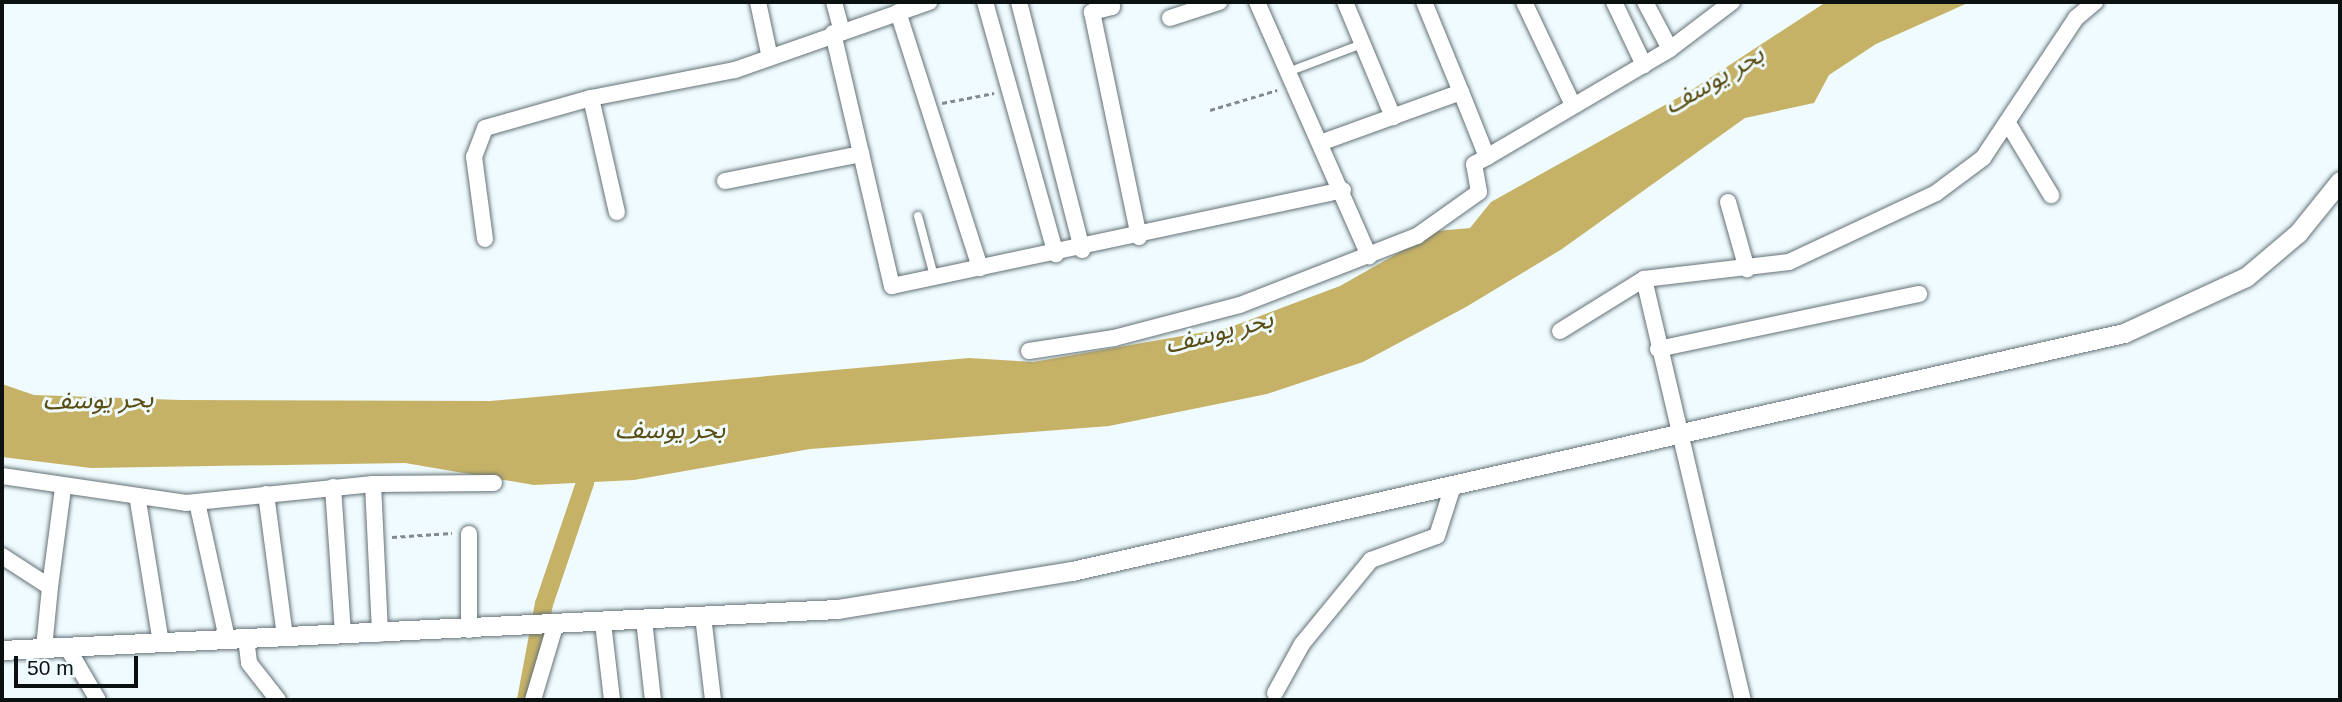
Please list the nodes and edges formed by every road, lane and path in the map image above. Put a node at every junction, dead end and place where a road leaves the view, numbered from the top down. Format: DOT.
graph roads {
  1 [pos="758,2"];
  2 [pos="834,2"];
  3 [pos="929,2"];
  4 [pos="985,2"];
  5 [pos="1019,2"];
  6 [pos="1111,2"];
  7 [pos="1219,2"];
  8 [pos="1257,2"];
  9 [pos="1345,2"];
  10 [pos="1424,2"];
  11 [pos="1524,2"];
  12 [pos="1614,2"];
  13 [pos="1645,2"];
  14 [pos="2095,2"];
  15 [pos="1721,5"];
  16 [pos="898,12"];
  17 [pos="1170,18"];
  18 [pos="837,31"];
  19 [pos="1362,44"];
  20 [pos="1670,49"];
  21 [pos="770,58"];
  22 [pos="1644,65"];
  23 [pos="1291,79"];
  24 [pos="1010,89"];
  25 [pos="1461,92"];
  26 [pos="591,98"];
  27 [pos="1572,103"];
  28 [pos="929,106"];
  29 [pos="1210,110"];
  30 [pos="1393,117"];
  31 [pos="2010,125"];
  32 [pos="1320,143"];
  33 [pos="861,154"];
  34 [pos="1487,157"];
  35 [pos="725,181"];
  36 [pos="2340,181"];
  37 [pos="1343,190"];
  38 [pos="2051,195"];
  39 [pos="1728,202"];
  40 [pos="617,212"];
  41 [pos="918,216"];
  42 [pos="1139,237"];
  43 [pos="485,239"];
  44 [pos="1082,250"];
  45 [pos="1056,254"];
  46 [pos="1369,256"];
  47 [pos="980,268"];
  48 [pos="1747,269"];
  49 [pos="934,275"];
  50 [pos="1644,279"];
  51 [pos="1919,294"];
  52 [pos="1560,331"];
  53 [pos="1658,349"];
  54 [pos="1029,351"];
  55 [pos="1676,436"];
  56 [pos="2,476"];
  57 [pos="494,483"];
  58 [pos="373,484"];
  59 [pos="1453,486"];
  60 [pos="333,487"];
  61 [pos="63,488"];
  62 [pos="266,494"];
  63 [pos="138,501"];
  64 [pos="197,502"];
  65 [pos="469,534"];
  66 [pos="378,538"];
  67 [pos="2,556"];
  68 [pos="50,587"];
  69 [pos="703,617"];
  70 [pos="644,620"];
  71 [pos="603,623"];
  72 [pos="552,626"];
  73 [pos="470,630"];
  74 [pos="380,634"];
  75 [pos="343,635"];
  76 [pos="285,637"];
  77 [pos="237,638"];
  78 [pos="161,643"];
  79 [pos="67,647"];
  80 [pos="44,648"];
  81 [pos="2,650"];
  82 [pos="1275,693"];
  83 [pos="98,700"];
  84 [pos="278,700"];
  85 [pos="533,700"];
  86 [pos="612,700"];
  87 [pos="653,700"];
  88 [pos="713,700"];
  89 [pos="1743,700"];
  1 -- 21 [label="street"];
  2 -- 18 [label="street"];
  3 -- 16 [label="street"];
  4 -- 24 [label="street"];
  5 -- 44 [label="street"];
  6 -- 42 [label="street"];
  7 -- 17 [label="street"];
  8 -- 23 [label="street"];
  9 -- 19 [label="street"];
  10 -- 25 [label="street"];
  11 -- 27 [label="street"];
  12 -- 22 [label="street"];
  13 -- 20 [label="street"];
  14 -- 31 [label="street"];
  15 -- 20 [label="street"];
  16 -- 18 [label="street"];
  16 -- 28 [label="street"];
  18 -- 21 [label="street"];
  18 -- 33 [label="street"];
  19 -- 23 [label="lane"];
  19 -- 30 [label="street"];
  20 -- 22 [label="street"];
  21 -- 26 [label="street"];
  22 -- 27 [label="street"];
  23 -- 29 [label="path"];
  23 -- 32 [label="street"];
  24 -- 28 [label="path"];
  24 -- 45 [label="street"];
  25 -- 30 [label="street"];
  25 -- 34 [label="street"];
  26 -- 40 [label="street"];
  26 -- 43 [label="street"];
  27 -- 34 [label="street"];
  28 -- 47 [label="street"];
  30 -- 32 [label="street"];
  31 -- 38 [label="street"];
  31 -- 48 [label="street"];
  32 -- 37 [label="street"];
  33 -- 35 [label="street"];
  33 -- 49 [label="street"];
  34 -- 46 [label="street"];
  36 -- 55 [label="street"];
  37 -- 42 [label="street"];
  37 -- 46 [label="street"];
  39 -- 48 [label="street"];
  41 -- 49 [label="lane"];
  42 -- 44 [label="street"];
  44 -- 45 [label="street"];
  45 -- 47 [label="street"];
  46 -- 54 [label="street"];
  47 -- 49 [label="street"];
  48 -- 50 [label="street"];
  50 -- 52 [label="street"];
  50 -- 53 [label="street"];
  51 -- 53 [label="street"];
  53 -- 55 [label="street"];
  55 -- 59 [label="street"];
  55 -- 89 [label="street"];
  56 -- 61 [label="street"];
  57 -- 58 [label="street"];
  58 -- 60 [label="street"];
  58 -- 66 [label="street"];
  59 -- 69 [label="street"];
  59 -- 82 [label="street"];
  60 -- 62 [label="street"];
  60 -- 75 [label="street"];
  61 -- 63 [label="street"];
  61 -- 68 [label="street"];
  62 -- 64 [label="street"];
  62 -- 76 [label="street"];
  63 -- 64 [label="street"];
  63 -- 78 [label="street"];
  64 -- 77 [label="street"];
  65 -- 66 [label="path"];
  65 -- 73 [label="street"];
  66 -- 74 [label="street"];
  67 -- 68 [label="street"];
  68 -- 80 [label="street"];
  69 -- 70 [label="street"];
  69 -- 88 [label="street"];
  70 -- 71 [label="street"];
  70 -- 87 [label="street"];
  71 -- 72 [label="street"];
  71 -- 86 [label="street"];
  72 -- 73 [label="street"];
  72 -- 85 [label="street"];
  73 -- 74 [label="street"];
  74 -- 75 [label="street"];
  75 -- 76 [label="street"];
  76 -- 77 [label="street"];
  77 -- 78 [label="street"];
  77 -- 84 [label="street"];
  78 -- 79 [label="street"];
  79 -- 80 [label="street"];
  79 -- 83 [label="street"];
  80 -- 81 [label="street"];
}
